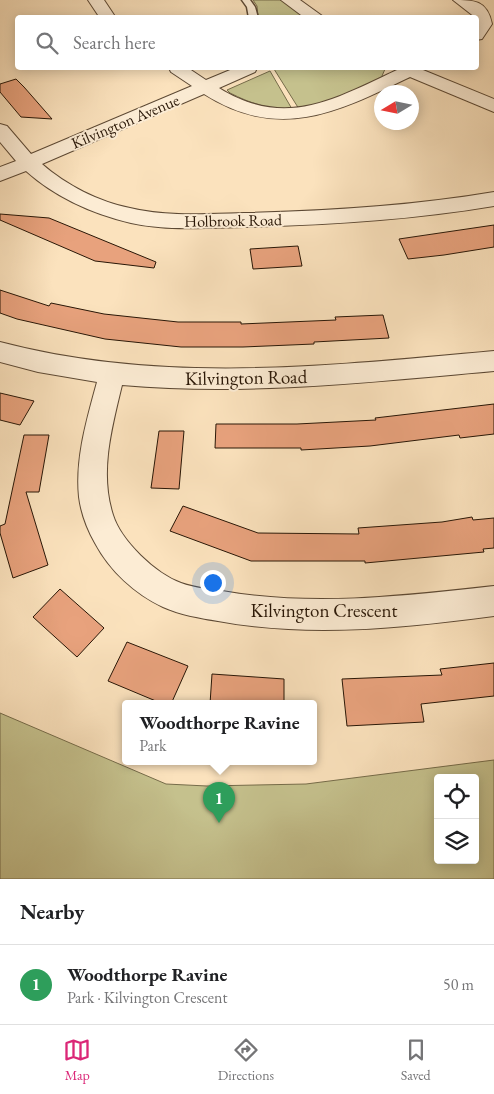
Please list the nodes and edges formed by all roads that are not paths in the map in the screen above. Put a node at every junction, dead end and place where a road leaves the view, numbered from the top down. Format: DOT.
graph roads {
  1 [pos="96,0"];
  2 [pos="246,0"];
  3 [pos="289,0"];
  4 [pos="461,0"];
  5 [pos="106,15"];
  6 [pos="253,15"];
  7 [pos="312,15"];
  8 [pos="479,31"];
  9 [pos="184,70"];
  10 [pos="244,70"];
  11 [pos="408,70"];
  12 [pos="412,70"];
  13 [pos="205,87"];
  14 [pos="494,106"];
  15 [pos="0,130"];
  16 [pos="29,163"];
  17 [pos="0,176"];
  18 [pos="494,199"];
  19 [pos="0,352"];
  20 [pos="494,361"];
  21 [pos="112,374"];
  22 [pos="494,601"];
  1 -- 5 [label="street"];
  2 -- 6 [label="lane"];
  3 -- 7 [label="street"];
  4 -- 8 [label="street"];
  9 -- 13 [label="street"];
  10 -- 13 [label="street, Kilvington Avenue"];
  11 -- 13 [label="street"];
  12 -- 14 [label="street"];
  13 -- 16 [label="street, Kilvington Avenue"];
  15 -- 16 [label="street, Holbrook Road"];
  16 -- 17 [label="street, Kilvington Avenue"];
  16 -- 18 [label="street, Holbrook Road"];
  19 -- 21 [label="street, Kilvington Road"];
  20 -- 21 [label="street, Kilvington Road"];
  21 -- 22 [label="street, Kilvington Crescent"];
}
